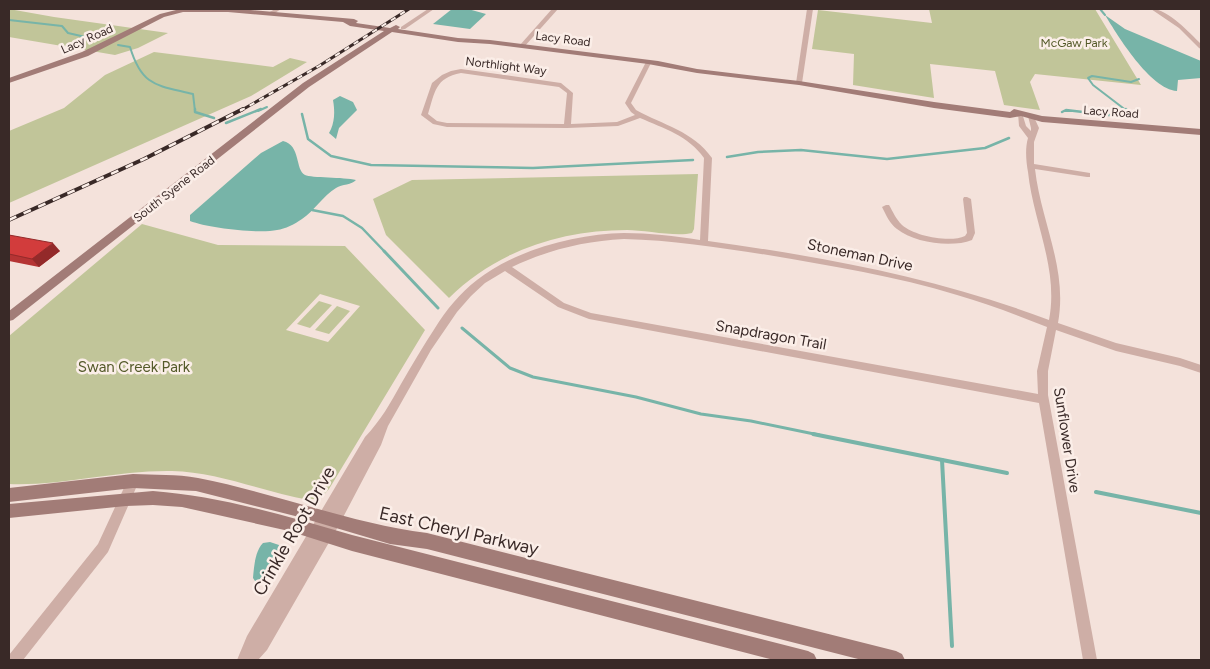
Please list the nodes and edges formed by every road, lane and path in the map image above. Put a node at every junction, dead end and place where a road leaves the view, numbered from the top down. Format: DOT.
graph roads {
  1 [pos="159,9"];
  2 [pos="167,9"];
  3 [pos="185,9"];
  4 [pos="220,9"];
  5 [pos="278,9"];
  6 [pos="424,9"];
  7 [pos="431,9"];
  8 [pos="555,9"];
  9 [pos="810,9"];
  10 [pos="1154,9"];
  11 [pos="232,10"];
  12 [pos="270,14"];
  13 [pos="397,29"];
  14 [pos="522,46"];
  15 [pos="1201,46"];
  16 [pos="649,63"];
  17 [pos="9,77"];
  18 [pos="9,81"];
  19 [pos="799,82"];
  20 [pos="1020,114"];
  21 [pos="640,115"];
  22 [pos="1031,116"];
  23 [pos="567,126"];
  24 [pos="1201,132"];
  25 [pos="1031,136"];
  26 [pos="1030,166"];
  27 [pos="1087,175"];
  28 [pos="967,199"];
  29 [pos="886,207"];
  30 [pos="704,243"];
  31 [pos="505,267"];
  32 [pos="48,288"];
  33 [pos="9,317"];
  34 [pos="9,324"];
  35 [pos="1053,325"];
  36 [pos="1201,369"];
  37 [pos="1044,400"];
  38 [pos="133,481"];
  39 [pos="9,494"];
  40 [pos="126,499"];
  41 [pos="9,511"];
  42 [pos="329,519"];
  43 [pos="321,534"];
  44 [pos="14,660"];
  45 [pos="244,660"];
  46 [pos="250,660"];
  47 [pos="808,660"];
  48 [pos="896,660"];
  49 [pos="1090,660"];
  1 -- 17 [label="main road, Lacy Road"];
  2 -- 3 [label="main road"];
  3 -- 11 [label="main road, Lacy Road"];
  3 -- 18 [label="main road, Lacy Road"];
  4 -- 11 [label="main road, Lacy Road"];
  5 -- 12 [label="street"];
  6 -- 13 [label="street, South Syene Road"];
  7 -- 13 [label="street, South Syene Road"];
  8 -- 14 [label="street"];
  9 -- 19 [label="street"];
  10 -- 15 [label="street"];
  11 -- 12 [label="main road, Lacy Road"];
  12 -- 13 [label="main road, Lacy Road"];
  13 -- 14 [label="main road, Lacy Road"];
  13 -- 32 [label="main road, South Syene Road"];
  14 -- 16 [label="main road, Lacy Road"];
  16 -- 19 [label="main road, Lacy Road"];
  16 -- 21 [label="street"];
  19 -- 20 [label="main road, Lacy Road"];
  20 -- 22 [label="main road, Lacy Road"];
  20 -- 25 [label="street, Sunflower Drive"];
  21 -- 23 [label="street, Northlight Way"];
  21 -- 30 [label="street"];
  22 -- 24 [label="main road, Lacy Road"];
  22 -- 25 [label="street, Sunflower Drive"];
  23 -- 23 [label="street, Northlight Way"];
  25 -- 26 [label="street, Sunflower Drive"];
  26 -- 27 [label="street"];
  26 -- 35 [label="street, Sunflower Drive"];
  28 -- 29 [label="street"];
  30 -- 31 [label="street, Stoneman Drive"];
  30 -- 35 [label="street, Stoneman Drive"];
  31 -- 37 [label="street, Snapdragon Trail"];
  31 -- 42 [label="street, Crinkle Root Drive"];
  32 -- 33 [label="main road, South Syene Road"];
  32 -- 34 [label="main road, South Syene Road"];
  35 -- 36 [label="street, Stoneman Drive"];
  35 -- 37 [label="street, Sunflower Drive"];
  37 -- 49 [label="street, Sunflower Drive"];
  38 -- 39 [label="main road, East Cheryl Parkway"];
  38 -- 40 [label="street"];
  38 -- 42 [label="main road, East Cheryl Parkway"];
  40 -- 41 [label="main road"];
  40 -- 43 [label="main road"];
  40 -- 44 [label="street"];
  42 -- 43 [label="street, Crinkle Root Drive"];
  42 -- 48 [label="main road, East Cheryl Parkway"];
  43 -- 45 [label="street, Crinkle Root Drive"];
  43 -- 46 [label="street, Crinkle Root Drive"];
  43 -- 47 [label="main road"];
}
